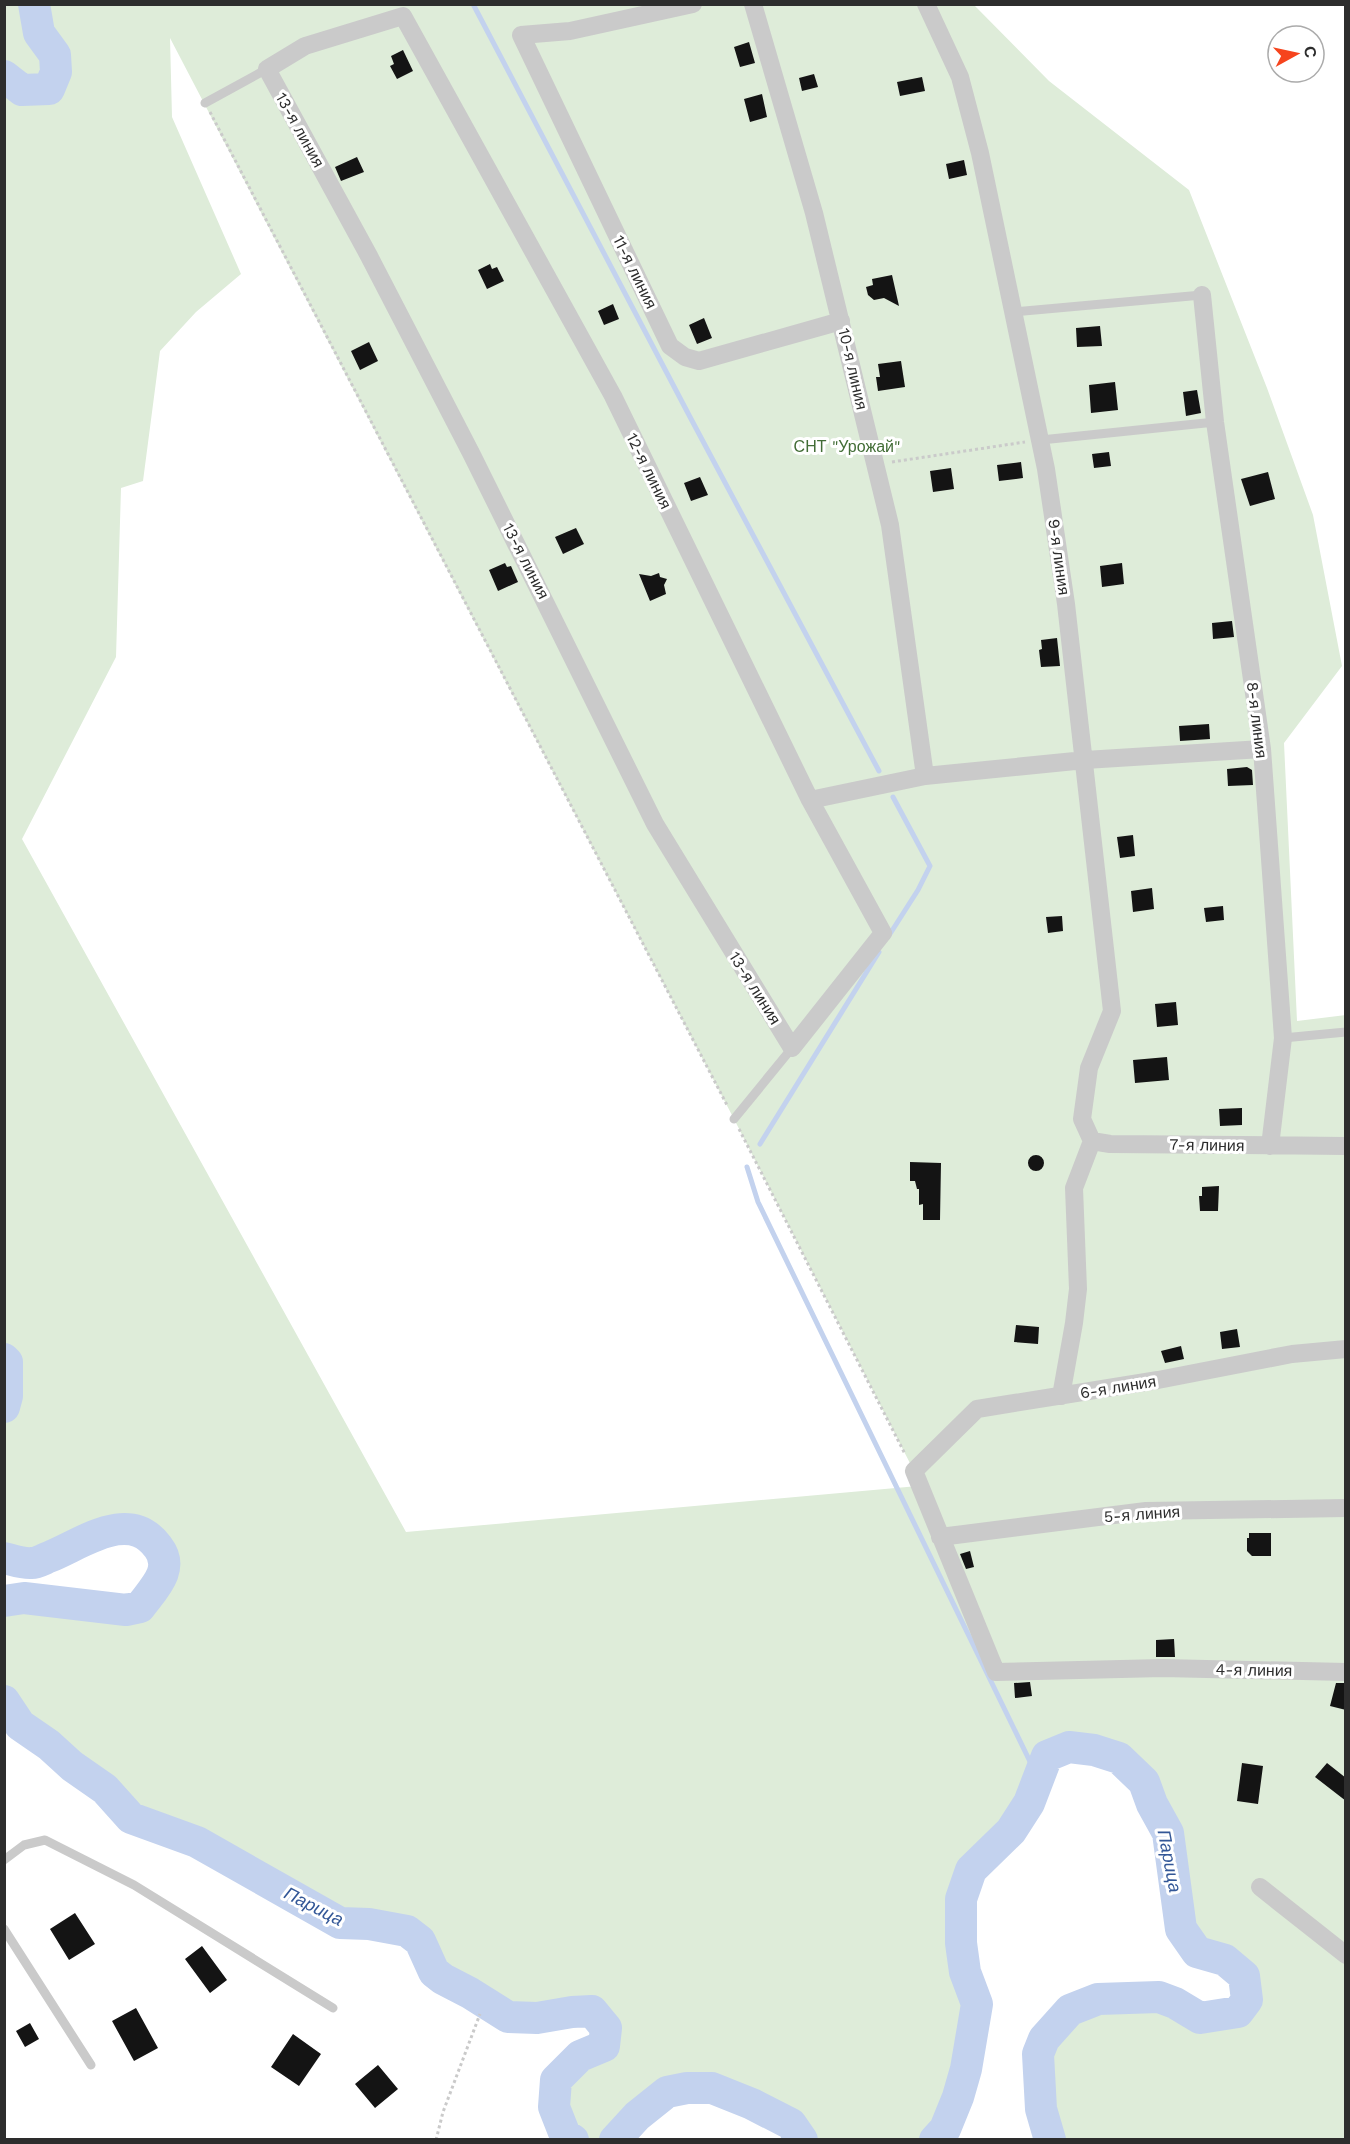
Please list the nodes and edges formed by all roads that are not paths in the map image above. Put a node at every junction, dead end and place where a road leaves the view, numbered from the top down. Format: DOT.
graph roads {
  1 [pos="693,4"];
  2 [pos="753,4"];
  3 [pos="926,4"];
  4 [pos="267,69"];
  5 [pos="205,103"];
  6 [pos="1202,295"];
  7 [pos="1014,312"];
  8 [pos="841,321"];
  9 [pos="1215,422"];
  10 [pos="1041,440"];
  11 [pos="1262,749"];
  12 [pos="1085,759"];
  13 [pos="925,776"];
  14 [pos="810,800"];
  15 [pos="883,933"];
  16 [pos="1346,1032"];
  17 [pos="1283,1038"];
  18 [pos="792,1048"];
  19 [pos="734,1119"];
  20 [pos="1092,1141"];
  21 [pos="1270,1146"];
  22 [pos="1346,1146"];
  23 [pos="1346,1349"];
  24 [pos="1061,1396"];
  25 [pos="1346,1508"];
  26 [pos="940,1537"];
  27 [pos="1346,1672"];
  28 [pos="4,1860"];
  29 [pos="1260,1887"];
  30 [pos="4,1929"];
  31 [pos="1346,1955"];
  32 [pos="333,2008"];
  33 [pos="91,2065"];
  1 -- 8 [label="street, 11-я линия"];
  2 -- 8 [label="street, 10-я линия"];
  3 -- 7 [label="street, 9-я линия"];
  4 -- 5 [label="lane"];
  4 -- 14 [label="street, 12-я линия"];
  4 -- 18 [label="street, 13-я линия"];
  6 -- 7 [label="lane"];
  6 -- 9 [label="street, 8-я линия"];
  7 -- 10 [label="street, 9-я линия"];
  8 -- 13 [label="street, 10-я линия"];
  9 -- 10 [label="lane"];
  9 -- 11 [label="street, 8-я линия"];
  10 -- 12 [label="street, 9-я линия"];
  11 -- 12 [label="street"];
  11 -- 17 [label="street, 8-я линия"];
  12 -- 13 [label="street"];
  12 -- 20 [label="street, 9-я линия"];
  13 -- 14 [label="street"];
  14 -- 15 [label="street, 12-я линия"];
  15 -- 18 [label="street, 13-я линия"];
  16 -- 17 [label="lane"];
  17 -- 21 [label="street, 8-я линия"];
  18 -- 19 [label="lane"];
  20 -- 21 [label="street, 7-я линия"];
  20 -- 24 [label="street"];
  21 -- 22 [label="street, 7-я линия"];
  23 -- 24 [label="street, 6-я линия"];
  24 -- 26 [label="street, 6-я линия"];
  25 -- 26 [label="street, 5-я линия"];
  26 -- 27 [label="street, 4-я линия"];
  28 -- 32 [label="lane"];
  29 -- 31 [label="street"];
  30 -- 33 [label="lane"];
}
